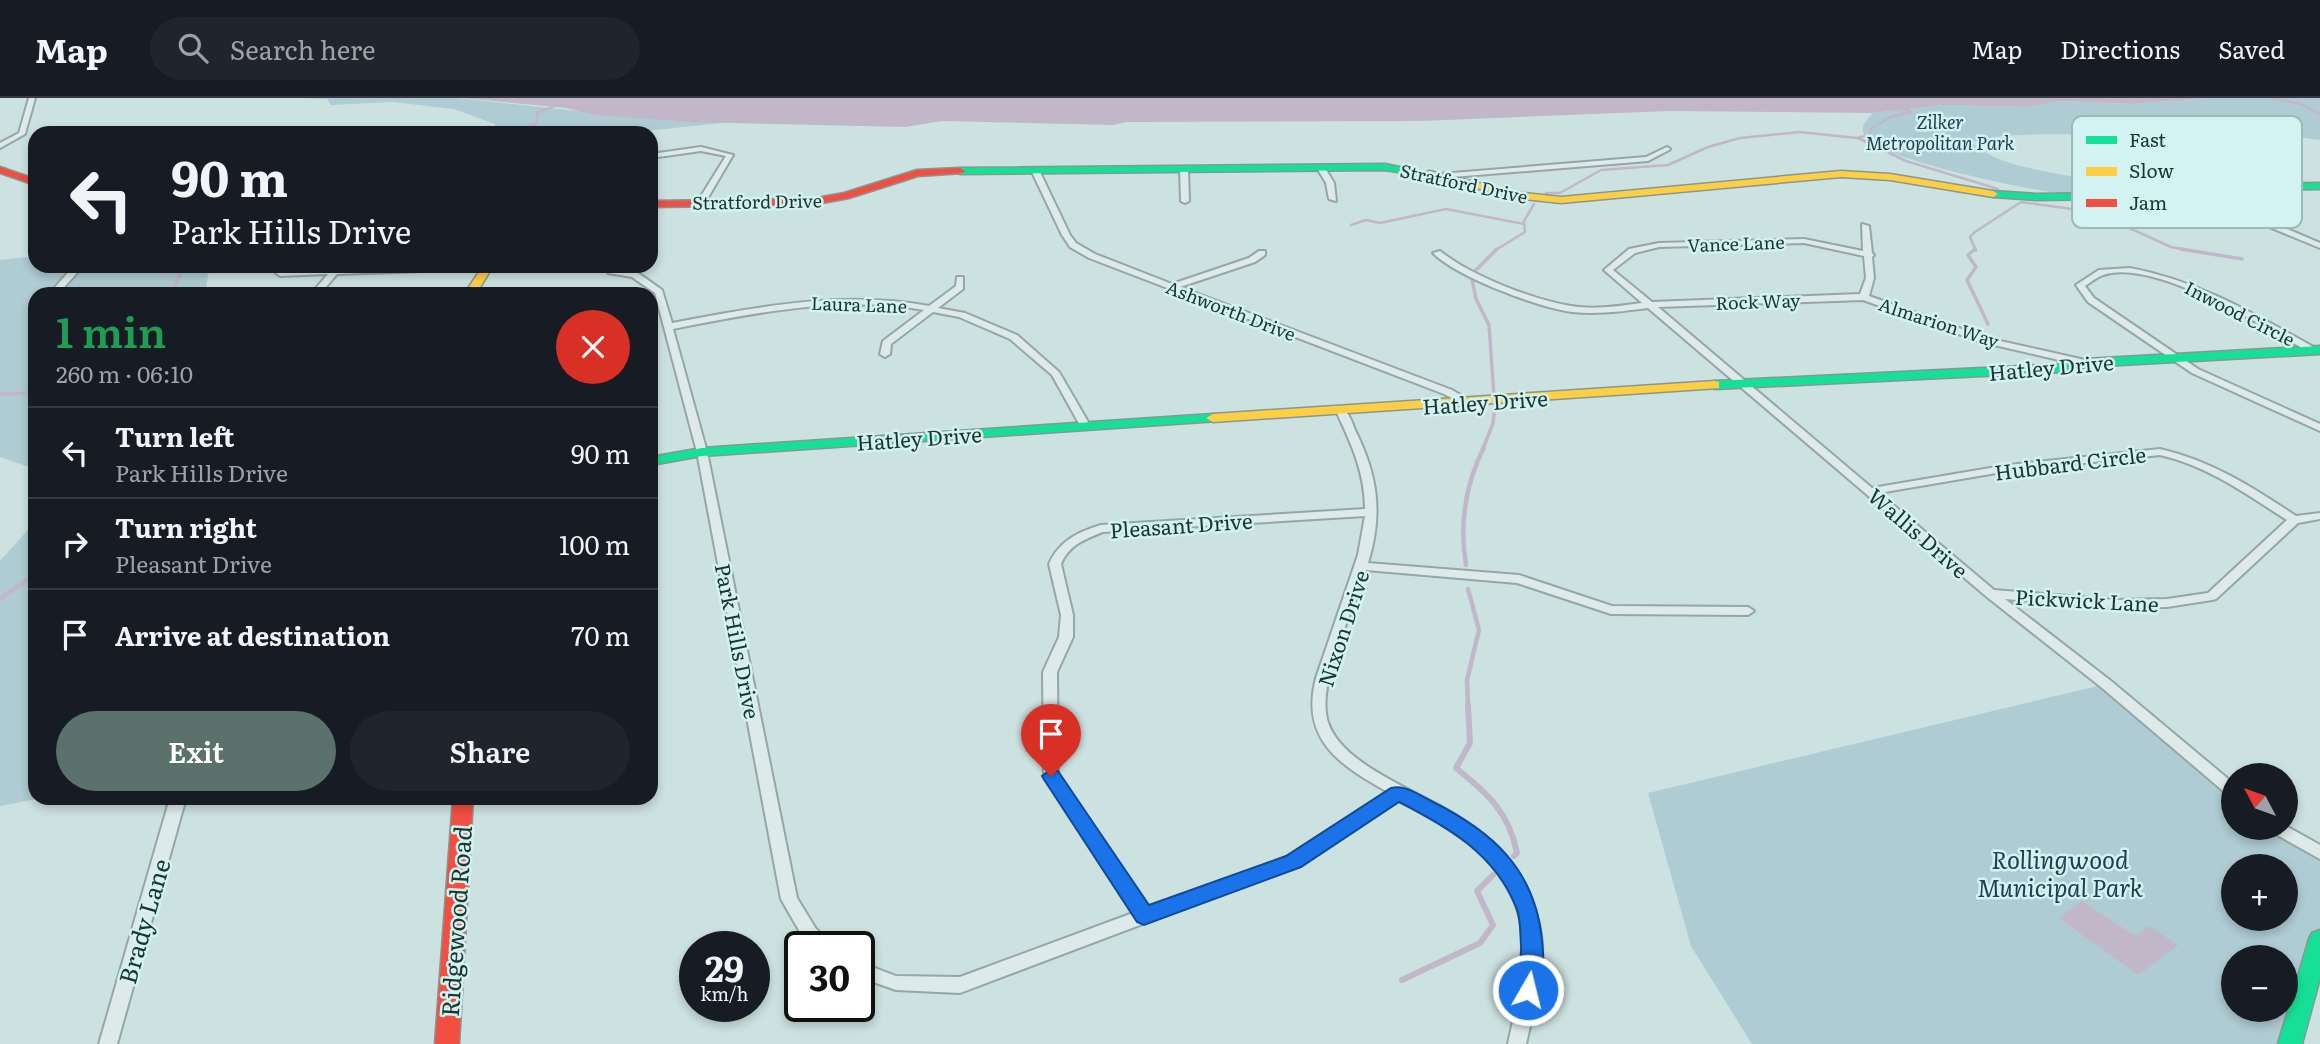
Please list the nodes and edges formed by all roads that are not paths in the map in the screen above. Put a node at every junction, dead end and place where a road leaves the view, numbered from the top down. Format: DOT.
graph roads {
  1 [pos="32,98"];
  2 [pos="0,146"];
  3 [pos="1667,149"];
  4 [pos="658,155"];
  5 [pos="1321,168"];
  6 [pos="1184,169"];
  7 [pos="0,170"];
  8 [pos="1035,170"];
  9 [pos="1440,176"];
  10 [pos="28,180"];
  11 [pos="2302,186"];
  12 [pos="2320,186"];
  13 [pos="2072,196"];
  14 [pos="1333,199"];
  15 [pos="702,201"];
  16 [pos="1185,201"];
  17 [pos="658,204"];
  18 [pos="1865,226"];
  19 [pos="2277,228"];
  20 [pos="2320,246"];
  21 [pos="1262,253"];
  22 [pos="1437,253"];
  23 [pos="1870,255"];
  24 [pos="1608,270"];
  25 [pos="72,273"];
  26 [pos="334,273"];
  27 [pos="623,273"];
  28 [pos="960,279"];
  29 [pos="1170,286"];
  30 [pos="60,287"];
  31 [pos="321,287"];
  32 [pos="655,287"];
  33 [pos="658,291"];
  34 [pos="1864,297"];
  35 [pos="1651,305"];
  36 [pos="931,308"];
  37 [pos="668,327"];
  38 [pos="2317,351"];
  39 [pos="885,354"];
  40 [pos="2175,356"];
  41 [pos="2085,363"];
  42 [pos="1739,383"];
  43 [pos="1469,403"];
  44 [pos="1341,411"];
  45 [pos="1086,427"];
  46 [pos="2320,428"];
  47 [pos="702,452"];
  48 [pos="658,460"];
  49 [pos="1872,491"];
  50 [pos="1371,512"];
  51 [pos="2320,516"];
  52 [pos="2294,520"];
  53 [pos="1363,566"];
  54 [pos="1991,594"];
  55 [pos="1748,611"];
  56 [pos="2221,781"];
  57 [pos="1398,793"];
  58 [pos="176,805"];
  59 [pos="463,805"];
  60 [pos="2298,840"];
  61 [pos="2320,853"];
  62 [pos="1144,916"];
  63 [pos="808,931"];
  64 [pos="2320,939"];
  65 [pos="875,975"];
  66 [pos="108,1044"];
  67 [pos="447,1044"];
  68 [pos="1517,1044"];
  69 [pos="2290,1044"];
  1 -- 2 [label="street"];
  3 -- 9 [label="street"];
  4 -- 15 [label="street"];
  5 -- 6 [label="street, Stratford Drive"];
  5 -- 9 [label="street, Stratford Drive"];
  5 -- 14 [label="street"];
  6 -- 8 [label="street, Stratford Drive"];
  6 -- 16 [label="street"];
  7 -- 10 [label="street"];
  8 -- 15 [label="street, Stratford Drive"];
  8 -- 29 [label="street, Ashworth Drive"];
  9 -- 13 [label="street, Stratford Drive"];
  11 -- 12 [label="street, Stratford Drive"];
  15 -- 17 [label="street, Stratford Drive"];
  18 -- 23 [label="street, Almarion Way"];
  19 -- 20 [label="street"];
  21 -- 29 [label="street"];
  22 -- 35 [label="street, Rock Way"];
  23 -- 24 [label="street, Vance Lane"];
  23 -- 34 [label="street, Almarion Way"];
  24 -- 35 [label="street, Wallis Drive"];
  25 -- 30 [label="street"];
  26 -- 31 [label="street"];
  27 -- 32 [label="street"];
  28 -- 36 [label="street"];
  29 -- 43 [label="street, Ashworth Drive"];
  33 -- 37 [label="street"];
  34 -- 35 [label="street, Rock Way"];
  34 -- 41 [label="street, Almarion Way"];
  35 -- 42 [label="street, Wallis Drive"];
  36 -- 37 [label="street, Laura Lane"];
  36 -- 39 [label="street"];
  36 -- 45 [label="street, Laura Lane"];
  37 -- 47 [label="street, Park Hills Drive"];
  38 -- 40 [label="street, Hatley Drive"];
  38 -- 40 [label="street, Inwood Circle"];
  40 -- 41 [label="street, Hatley Drive"];
  40 -- 46 [label="street"];
  41 -- 42 [label="street, Hatley Drive"];
  42 -- 43 [label="street, Hatley Drive"];
  42 -- 49 [label="street, Wallis Drive"];
  43 -- 44 [label="street, Hatley Drive"];
  44 -- 45 [label="street, Hatley Drive"];
  44 -- 50 [label="street, Nixon Drive"];
  45 -- 47 [label="street, Hatley Drive"];
  47 -- 48 [label="street, Hatley Drive"];
  47 -- 63 [label="street, Park Hills Drive"];
  49 -- 52 [label="street, Hubbard Circle"];
  49 -- 54 [label="street, Wallis Drive"];
  50 -- 53 [label="street, Nixon Drive"];
  50 -- 62 [label="street, Pleasant Drive"];
  51 -- 52 [label="street"];
  52 -- 54 [label="street, Pickwick Lane"];
  53 -- 55 [label="street"];
  53 -- 57 [label="street, Nixon Drive"];
  54 -- 56 [label="street, Wallis Drive"];
  57 -- 62 [label="street"];
  57 -- 68 [label="street, Nixon Drive"];
  58 -- 66 [label="street, Brady Lane"];
  59 -- 67 [label="street, Ridgewood Road"];
  60 -- 61 [label="street"];
  62 -- 65 [label="street"];
  64 -- 69 [label="street"];
}
